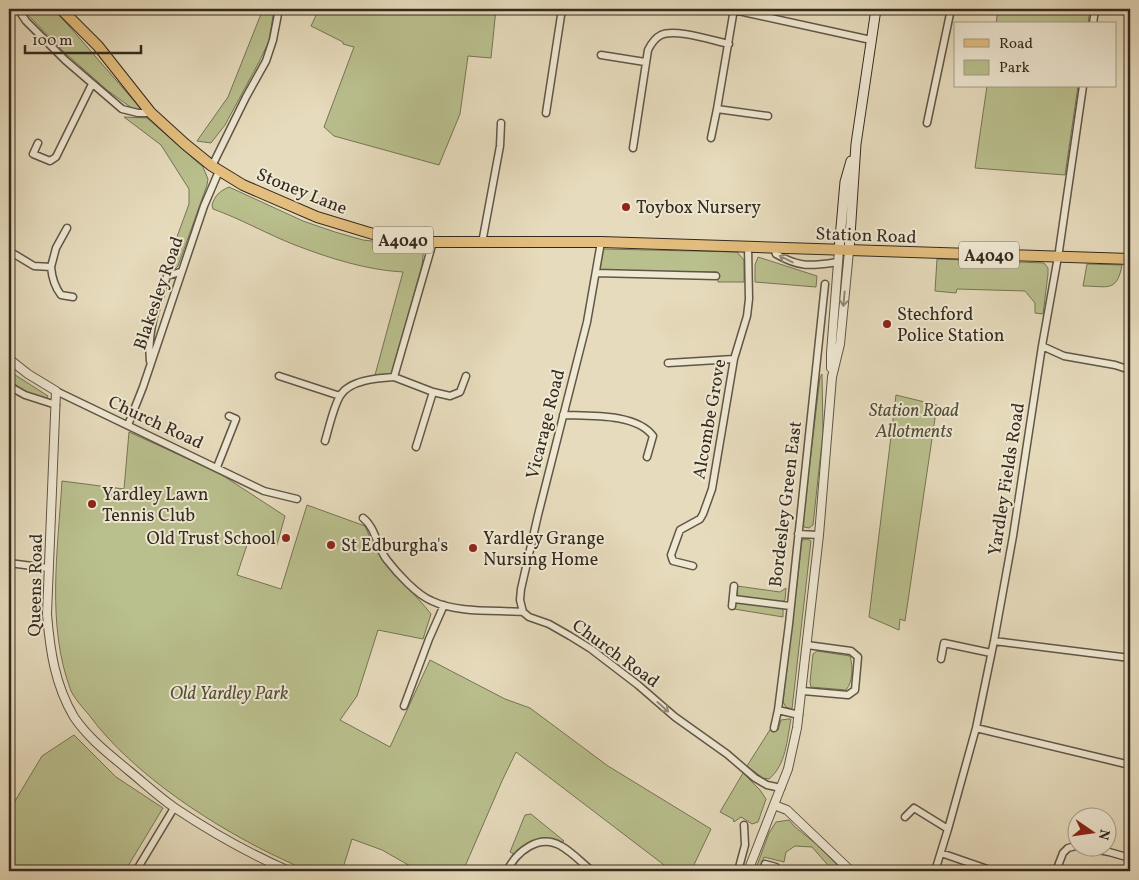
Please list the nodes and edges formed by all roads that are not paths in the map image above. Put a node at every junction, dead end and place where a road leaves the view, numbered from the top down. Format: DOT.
graph roads {
  1 [pos="18,9"];
  2 [pos="61,9"];
  3 [pos="279,9"];
  4 [pos="562,9"];
  5 [pos="734,9"];
  6 [pos="876,9"];
  7 [pos="951,9"];
  8 [pos="1095,9"];
  9 [pos="1093,22"];
  10 [pos="871,40"];
  11 [pos="729,44"];
  12 [pos="601,55"];
  13 [pos="646,62"];
  14 [pos="92,84"];
  15 [pos="1083,88"];
  16 [pos="717,109"];
  17 [pos="151,113"];
  18 [pos="546,113"];
  19 [pos="768,116"];
  20 [pos="501,123"];
  21 [pos="927,123"];
  22 [pos="711,138"];
  23 [pos="38,143"];
  24 [pos="856,144"];
  25 [pos="633,148"];
  26 [pos="215,168"];
  27 [pos="67,228"];
  28 [pos="433,242"];
  29 [pos="601,242"];
  30 [pos="482,244"];
  31 [pos="748,247"];
  32 [pos="774,248"];
  33 [pos="844,250"];
  34 [pos="9,251"];
  35 [pos="1058,257"];
  36 [pos="1130,259"];
  37 [pos="838,262"];
  38 [pos="51,267"];
  39 [pos="180,272"];
  40 [pos="596,273"];
  41 [pos="716,276"];
  42 [pos="825,284"];
  43 [pos="73,297"];
  44 [pos="1042,346"];
  45 [pos="9,359"];
  46 [pos="734,359"];
  47 [pos="668,363"];
  48 [pos="150,365"];
  49 [pos="1130,370"];
  50 [pos="279,376"];
  51 [pos="466,376"];
  52 [pos="394,377"];
  53 [pos="832,377"];
  54 [pos="9,386"];
  55 [pos="56,391"];
  56 [pos="433,392"];
  57 [pos="340,396"];
  58 [pos="56,405"];
  59 [pos="563,415"];
  60 [pos="229,416"];
  61 [pos="128,425"];
  62 [pos="325,442"];
  63 [pos="416,447"];
  64 [pos="647,458"];
  65 [pos="217,467"];
  66 [pos="297,499"];
  67 [pos="363,518"];
  68 [pos="798,534"];
  69 [pos="819,535"];
  70 [pos="9,563"];
  71 [pos="693,566"];
  72 [pos="48,568"];
  73 [pos="734,586"];
  74 [pos="444,605"];
  75 [pos="790,606"];
  76 [pos="523,612"];
  77 [pos="994,641"];
  78 [pos="807,645"];
  79 [pos="991,653"];
  80 [pos="1130,658"];
  81 [pos="941,659"];
  82 [pos="803,691"];
  83 [pos="404,706"];
  84 [pos="778,710"];
  85 [pos="800,715"];
  86 [pos="774,728"];
  87 [pos="976,728"];
  88 [pos="1130,765"];
  89 [pos="780,788"];
  90 [pos="774,805"];
  91 [pos="174,808"];
  92 [pos="904,817"];
  93 [pos="744,825"];
  94 [pos="948,829"];
  95 [pos="1066,850"];
  96 [pos="941,853"];
  97 [pos="1116,854"];
  98 [pos="1130,858"];
  99 [pos="765,864"];
  100 [pos="136,871"];
  101 [pos="289,871"];
  102 [pos="507,871"];
  103 [pos="592,871"];
  104 [pos="738,871"];
  105 [pos="748,871"];
  106 [pos="775,871"];
  107 [pos="851,871"];
  108 [pos="935,871"];
  109 [pos="993,871"];
  110 [pos="1056,871"];
  1 -- 14 [label="street"];
  2 -- 17 [label="main road, Stoney Lane / A4040"];
  3 -- 26 [label="street, Blakesley Road"];
  4 -- 18 [label="street"];
  5 -- 10 [label="street"];
  5 -- 11 [label="street"];
  6 -- 10 [label="main road, Bordesley Green East"];
  7 -- 21 [label="street"];
  8 -- 9 [label="street"];
  10 -- 24 [label="main road, Bordesley Green East"];
  11 -- 13 [label="street"];
  11 -- 16 [label="street"];
  12 -- 13 [label="street"];
  13 -- 25 [label="street"];
  14 -- 17 [label="street"];
  14 -- 23 [label="street"];
  15 -- 35 [label="street, Yardley Fields Road"];
  16 -- 19 [label="street"];
  16 -- 22 [label="street"];
  17 -- 26 [label="main road, Stoney Lane / A4040"];
  20 -- 30 [label="street"];
  24 -- 33 [label="main road, Bordesley Green East"];
  24 -- 33 [label="main road, Bordesley Green East"];
  26 -- 28 [label="main road, Stoney Lane / A4040"];
  26 -- 39 [label="street, Blakesley Road"];
  27 -- 38 [label="street"];
  28 -- 30 [label="main road, Stoney Lane / A4040"];
  28 -- 52 [label="street"];
  29 -- 30 [label="main road, Stoney Lane / A4040"];
  29 -- 31 [label="main road, Station Road / A4040"];
  29 -- 40 [label="street, Vicarage Road"];
  31 -- 32 [label="main road, Station Road / A4040"];
  31 -- 46 [label="street, Alcombe Grove"];
  32 -- 33 [label="main road, Station Road / A4040"];
  37 -- 32 [label="street, one-way"];
  33 -- 35 [label="main road, Station Road / A4040"];
  33 -- 37 [label="street, Bordesley Green East"];
  33 -- 53 [label="street, Bordesley Green East, one-way"];
  34 -- 38 [label="street"];
  35 -- 36 [label="main road, Station Road / A4040"];
  35 -- 44 [label="street, Yardley Fields Road"];
  37 -- 53 [label="street, Bordesley Green East"];
  38 -- 43 [label="street"];
  39 -- 48 [label="street, Blakesley Road"];
  39 -- 48 [label="street"];
  40 -- 41 [label="street"];
  40 -- 59 [label="street, Vicarage Road"];
  42 -- 68 [label="street, Bordesley Green East"];
  44 -- 49 [label="street"];
  44 -- 77 [label="street, Yardley Fields Road"];
  45 -- 55 [label="street, Church Road"];
  46 -- 47 [label="street"];
  46 -- 71 [label="street, Alcombe Grove"];
  48 -- 61 [label="street, Blakesley Road"];
  50 -- 57 [label="street"];
  51 -- 56 [label="street"];
  52 -- 56 [label="street"];
  52 -- 57 [label="street"];
  53 -- 69 [label="street, Bordesley Green East"];
  54 -- 58 [label="street"];
  55 -- 58 [label="street, Queens Road"];
  55 -- 61 [label="street, Church Road"];
  56 -- 63 [label="street"];
  57 -- 62 [label="street"];
  58 -- 72 [label="street, Queens Road"];
  59 -- 64 [label="street"];
  59 -- 76 [label="street, Vicarage Road"];
  60 -- 65 [label="street"];
  61 -- 65 [label="street, Church Road"];
  65 -- 66 [label="street, Church Road"];
  67 -- 74 [label="street, Church Road"];
  68 -- 69 [label="street"];
  68 -- 75 [label="street, Bordesley Green East"];
  69 -- 78 [label="street, Bordesley Green East"];
  70 -- 72 [label="street"];
  72 -- 91 [label="street, Queens Road"];
  73 -- 75 [label="street"];
  74 -- 76 [label="street, Church Road"];
  74 -- 83 [label="street"];
  75 -- 84 [label="street, Bordesley Green East"];
  76 -- 89 [label="street, Church Road, one-way"];
  77 -- 79 [label="street, Yardley Fields Road"];
  77 -- 80 [label="street"];
  78 -- 82 [label="street, Bordesley Green East"];
  78 -- 82 [label="street"];
  79 -- 81 [label="street"];
  79 -- 87 [label="street, Yardley Fields Road"];
  82 -- 85 [label="street, Bordesley Green East"];
  84 -- 85 [label="street"];
  84 -- 86 [label="street, Bordesley Green East"];
  85 -- 89 [label="street, Bordesley Green East"];
  87 -- 88 [label="street"];
  87 -- 94 [label="street, Yardley Fields Road"];
  89 -- 90 [label="street, Bordesley Green East"];
  90 -- 105 [label="street, Bordesley Green East"];
  90 -- 107 [label="street"];
  91 -- 100 [label="street"];
  91 -- 101 [label="street, Queens Road"];
  92 -- 94 [label="street"];
  93 -- 104 [label="street"];
  94 -- 96 [label="street, Yardley Fields Road"];
  95 -- 110 [label="street"];
  96 -- 108 [label="street, Yardley Fields Road"];
  96 -- 109 [label="street"];
  97 -- 98 [label="street"];
  99 -- 106 [label="street"];
  102 -- 103 [label="street"];
}
